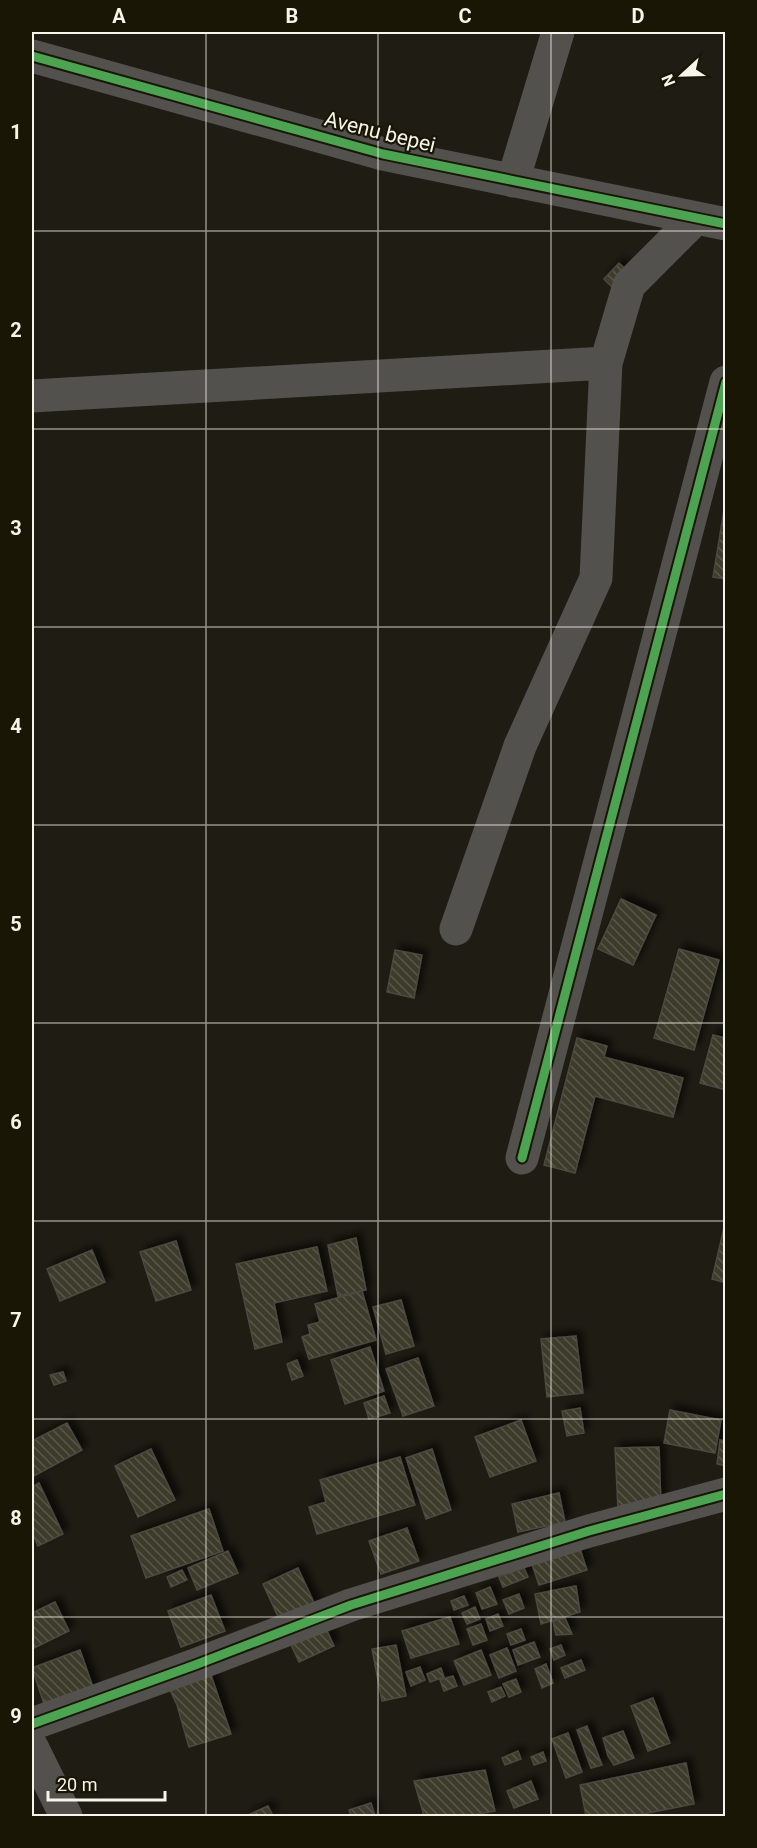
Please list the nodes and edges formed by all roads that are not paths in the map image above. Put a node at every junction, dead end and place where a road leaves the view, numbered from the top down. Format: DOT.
graph roads {
  1 [pos="558,32"];
  2 [pos="32,56"];
  3 [pos="513,181"];
  4 [pos="711,221"];
  5 [pos="606,363"];
  6 [pos="726,382"];
  7 [pos="32,396"];
  8 [pos="456,929"];
  9 [pos="522,1158"];
  10 [pos="726,1494"];
  11 [pos="32,1724"];
  12 [pos="32,1747"];
  13 [pos="66,1816"];
  1 -- 3 [label="street"];
  2 -- 3 [label="street, Avenu bepei"];
  3 -- 4 [label="street, Avenu bepei"];
  4 -- 5 [label="street"];
  5 -- 7 [label="street"];
  5 -- 8 [label="street"];
  6 -- 9 [label="street"];
  10 -- 11 [label="street"];
  12 -- 13 [label="street"];
}
